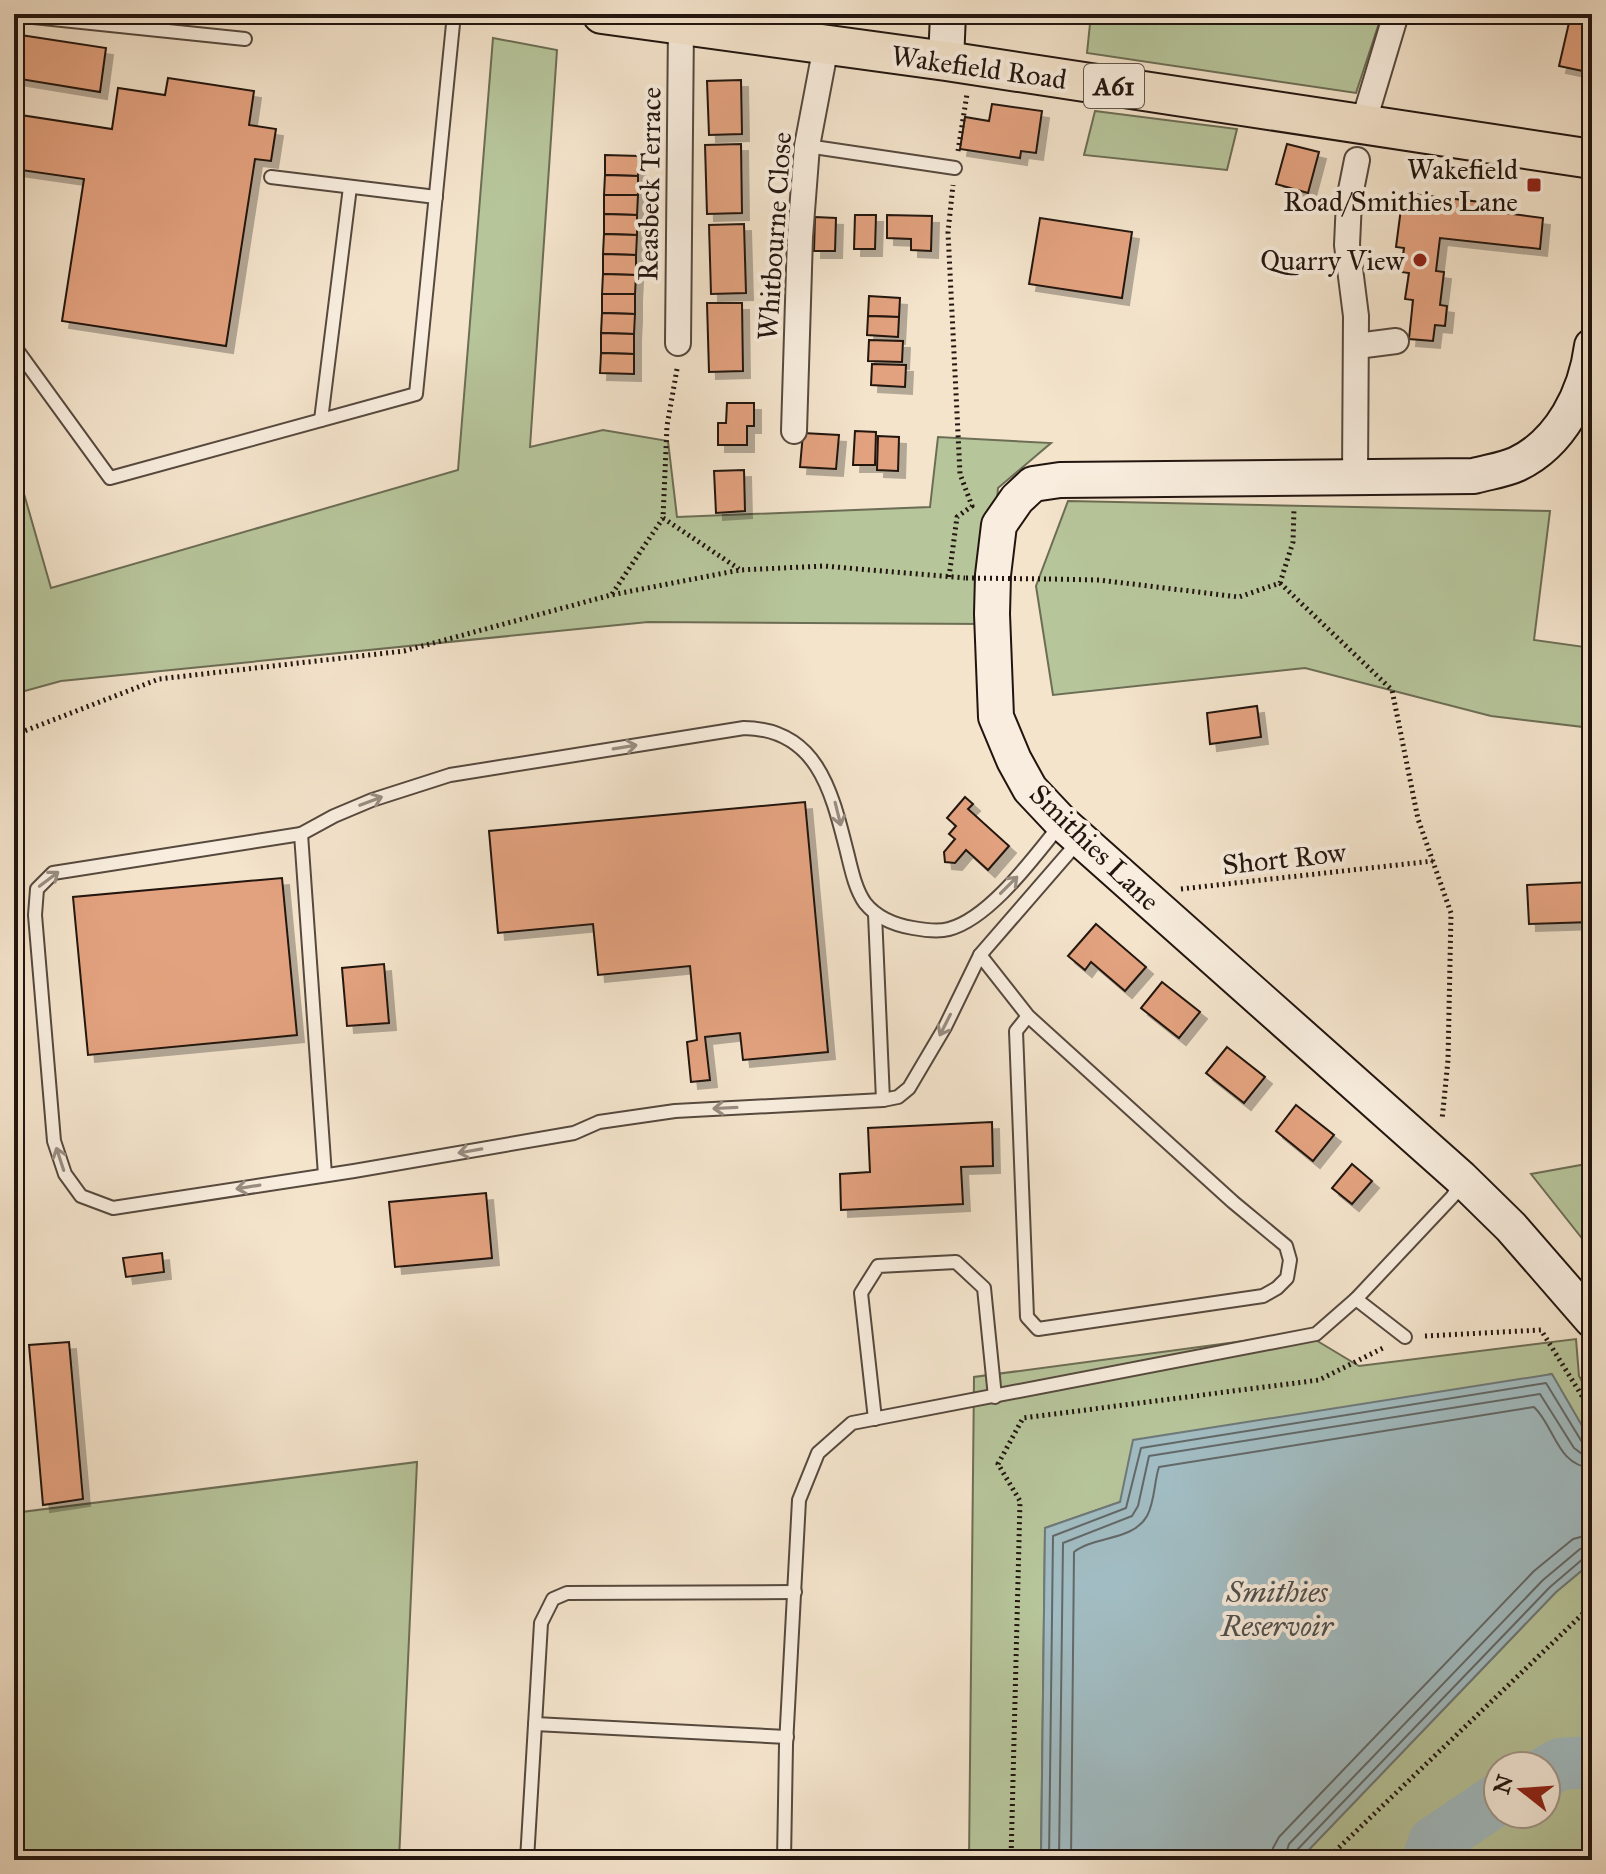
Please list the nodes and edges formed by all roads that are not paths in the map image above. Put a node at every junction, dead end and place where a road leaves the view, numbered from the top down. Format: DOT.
graph roads {
  1 [pos="454,14"];
  2 [pos="602,14"];
  3 [pos="948,14"];
  4 [pos="1396,14"];
  5 [pos="14,15"];
  6 [pos="681,25"];
  7 [pos="245,39"];
  8 [pos="826,46"];
  9 [pos="959,63"];
  10 [pos="1360,142"];
  11 [pos="807,146"];
  12 [pos="1592,159"];
  13 [pos="955,168"];
  14 [pos="271,177"];
  15 [pos="350,187"];
  16 [pos="436,197"];
  17 [pos="14,341"];
  18 [pos="1396,341"];
  19 [pos="678,343"];
  20 [pos="1357,346"];
  21 [pos="1592,346"];
  22 [pos="321,420"];
  23 [pos="794,431"];
  24 [pos="1355,476"];
  25 [pos="1071,831"];
  26 [pos="301,834"];
  27 [pos="875,914"];
  28 [pos="980,955"];
  29 [pos="1028,1016"];
  30 [pos="883,1100"];
  31 [pos="325,1175"];
  32 [pos="1461,1178"];
  33 [pos="1356,1299"];
  34 [pos="1592,1320"];
  35 [pos="1405,1337"];
  36 [pos="995,1397"];
  37 [pos="875,1419"];
  38 [pos="795,1592"];
  39 [pos="535,1724"];
  40 [pos="787,1737"];
  41 [pos="527,1860"];
  42 [pos="784,1860"];
  1 -- 16 [label="lane"];
  2 -- 6 [label="main road, Wakefield Road / A61"];
  3 -- 9 [label="street"];
  4 -- 10 [label="street"];
  5 -- 7 [label="lane"];
  6 -- 8 [label="main road, Wakefield Road / A61"];
  6 -- 19 [label="street, Reasbeck Terrace"];
  8 -- 9 [label="main road, Wakefield Road / A61"];
  8 -- 11 [label="street, Whitbourne Close"];
  9 -- 10 [label="main road, Wakefield Road / A61"];
  10 -- 12 [label="main road, Wakefield Road / A61"];
  10 -- 20 [label="street"];
  11 -- 13 [label="lane"];
  11 -- 23 [label="street, Whitbourne Close"];
  14 -- 15 [label="lane"];
  15 -- 16 [label="lane"];
  15 -- 22 [label="lane"];
  16 -- 22 [label="lane"];
  17 -- 22 [label="lane"];
  18 -- 20 [label="street"];
  20 -- 24 [label="street"];
  21 -- 24 [label="street, Smithies Lane"];
  24 -- 25 [label="street, Smithies Lane"];
  27 -- 25 [label="lane, one-way"];
  25 -- 28 [label="lane"];
  25 -- 32 [label="street, Smithies Lane"];
  26 -- 27 [label="lane, one-way"];
  26 -- 31 [label="lane"];
  31 -- 26 [label="lane, one-way"];
  27 -- 30 [label="lane"];
  28 -- 29 [label="lane"];
  28 -- 30 [label="lane, one-way"];
  29 -- 29 [label="lane"];
  30 -- 31 [label="lane, one-way"];
  32 -- 33 [label="lane"];
  32 -- 34 [label="street, Smithies Lane"];
  33 -- 35 [label="lane"];
  33 -- 36 [label="lane"];
  36 -- 37 [label="lane"];
  36 -- 37 [label="lane"];
  37 -- 38 [label="lane"];
  38 -- 39 [label="lane"];
  38 -- 40 [label="lane"];
  39 -- 40 [label="lane"];
  39 -- 41 [label="lane"];
  40 -- 42 [label="lane"];
}
